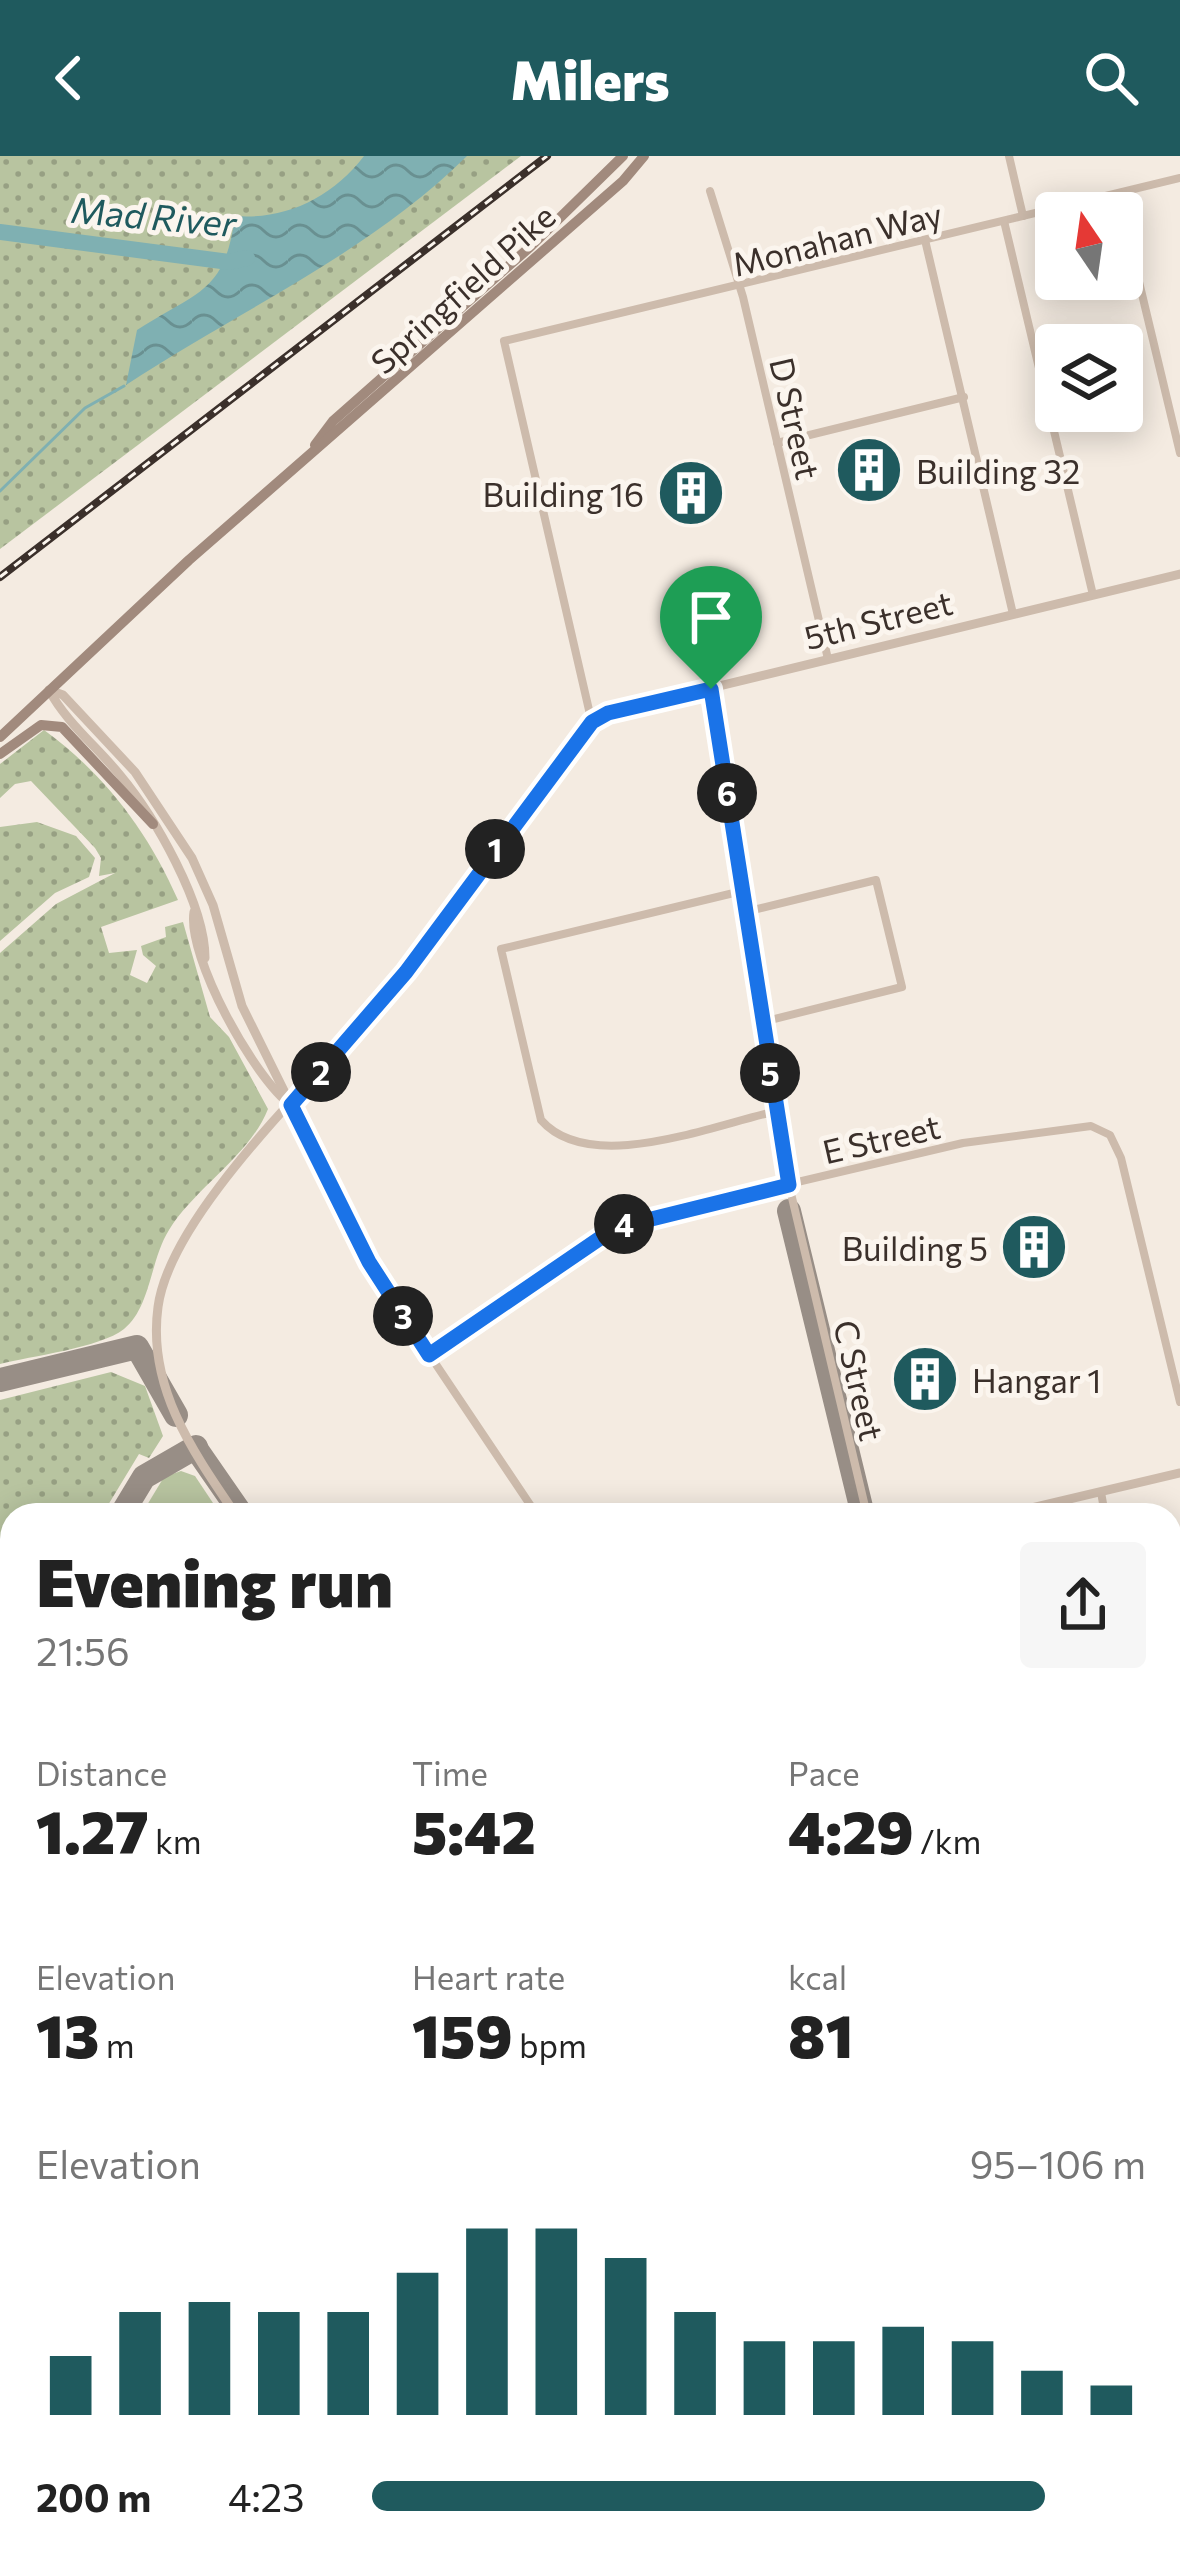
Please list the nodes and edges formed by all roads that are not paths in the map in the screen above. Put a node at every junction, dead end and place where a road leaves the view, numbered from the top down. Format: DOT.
graph roads {
  1 [pos="623,156"];
  2 [pos="644,156"];
  3 [pos="1009,156"];
  4 [pos="1180,178"];
  5 [pos="710,190"];
  6 [pos="1126,192"];
  7 [pos="1035,213"];
  8 [pos="1023,216"];
  9 [pos="1004,221"];
  10 [pos="925,240"];
  11 [pos="738,287"];
  12 [pos="1143,298"];
  13 [pos="964,397"];
  14 [pos="777,442"];
  15 [pos="310,453"];
  16 [pos="1180,453"];
  17 [pos="1180,574"];
  18 [pos="1093,595"];
  19 [pos="1013,614"];
  20 [pos="827,658"];
  21 [pos="711,689"];
  22 [pos="49,690"];
  23 [pos="592,722"];
  24 [pos="0,737"];
  25 [pos="0,754"];
  26 [pos="153,824"];
  27 [pos="742,891"];
  28 [pos="746,912"];
  29 [pos="762,1022"];
  30 [pos="291,1105"];
  31 [pos="777,1111"];
  32 [pos="789,1185"];
  33 [pos="429,1355"];
  34 [pos="1180,1402"];
  35 [pos="1180,1472"];
  36 [pos="1101,1492"];
  37 [pos="228,1503"];
  38 [pos="529,1503"];
  39 [pos="864,1503"];
  40 [pos="1054,1503"];
  41 [pos="1103,1503"];
  1 -- 15 [label="main road, Springfield Pike"];
  2 -- 15 [label="main road, Springfield Pike"];
  3 -- 8 [label="street"];
  4 -- 6 [label="street, Monahan Way"];
  5 -- 11 [label="street, D Street"];
  7 -- 8 [label="street, Monahan Way"];
  8 -- 9 [label="street, Monahan Way"];
  9 -- 10 [label="street, Monahan Way"];
  9 -- 18 [label="street"];
  10 -- 11 [label="street, Monahan Way"];
  10 -- 13 [label="street"];
  11 -- 14 [label="street, D Street"];
  11 -- 23 [label="street, Monahan Way"];
  12 -- 16 [label="street"];
  13 -- 14 [label="street"];
  13 -- 19 [label="street"];
  14 -- 20 [label="street, D Street"];
  15 -- 22 [label="main road, Springfield Pike"];
  17 -- 18 [label="street, 5th Street"];
  18 -- 19 [label="street, 5th Street"];
  19 -- 20 [label="street, 5th Street"];
  20 -- 21 [label="street, 5th Street"];
  21 -- 23 [label="street, 5th Street"];
  21 -- 27 [label="street, C Street"];
  22 -- 24 [label="main road, Springfield Pike"];
  22 -- 26 [label="street"];
  22 -- 30 [label="street"];
  23 -- 30 [label="street"];
  25 -- 26 [label="main road"];
  26 -- 30 [label="street"];
  27 -- 28 [label="street, C Street"];
  27 -- 31 [label="street"];
  28 -- 29 [label="street, C Street"];
  28 -- 29 [label="street"];
  29 -- 31 [label="street, C Street"];
  30 -- 33 [label="street"];
  30 -- 37 [label="street"];
  31 -- 32 [label="street, C Street"];
  32 -- 33 [label="street, E Street"];
  32 -- 34 [label="street, E Street"];
  32 -- 39 [label="street, C Street"];
  33 -- 38 [label="street"];
  35 -- 36 [label="street"];
  36 -- 40 [label="street"];
  36 -- 41 [label="street"];
}
